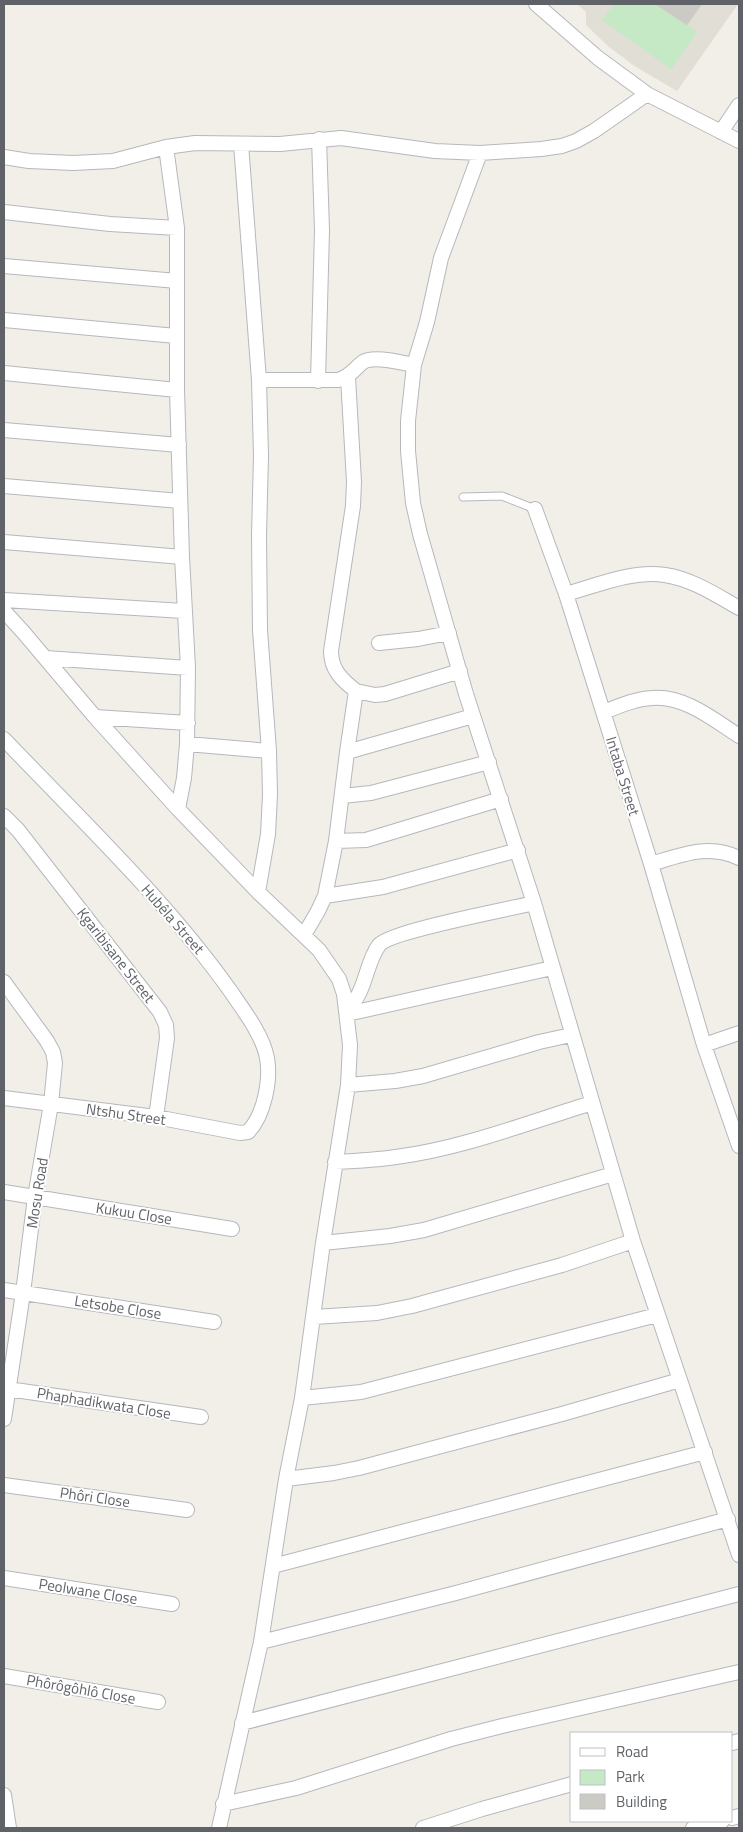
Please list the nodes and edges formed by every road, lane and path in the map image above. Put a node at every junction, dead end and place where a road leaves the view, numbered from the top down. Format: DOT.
graph roads {
  1 [pos="536,4"];
  2 [pos="647,94"];
  3 [pos="739,106"];
  4 [pos="721,132"];
  5 [pos="319,139"];
  6 [pos="739,141"];
  7 [pos="241,144"];
  8 [pos="166,147"];
  9 [pos="480,153"];
  10 [pos="4,157"];
  11 [pos="4,212"];
  12 [pos="177,228"];
  13 [pos="4,266"];
  14 [pos="177,281"];
  15 [pos="4,320"];
  16 [pos="176,336"];
  17 [pos="414,365"];
  18 [pos="4,373"];
  19 [pos="348,376"];
  20 [pos="259,380"];
  21 [pos="318,380"];
  22 [pos="177,390"];
  23 [pos="4,430"];
  24 [pos="179,445"];
  25 [pos="4,486"];
  26 [pos="463,497"];
  27 [pos="180,501"];
  28 [pos="535,509"];
  29 [pos="4,542"];
  30 [pos="182,557"];
  31 [pos="566,594"];
  32 [pos="4,600"];
  33 [pos="739,608"];
  34 [pos="4,611"];
  35 [pos="184,611"];
  36 [pos="449,633"];
  37 [pos="379,643"];
  38 [pos="46,658"];
  39 [pos="188,668"];
  40 [pos="460,671"];
  41 [pos="356,692"];
  42 [pos="604,712"];
  43 [pos="473,716"];
  44 [pos="95,717"];
  45 [pos="188,723"];
  46 [pos="739,736"];
  47 [pos="4,739"];
  48 [pos="187,744"];
  49 [pos="269,751"];
  50 [pos="347,752"];
  51 [pos="489,762"];
  52 [pos="342,796"];
  53 [pos="501,799"];
  54 [pos="178,810"];
  55 [pos="4,816"];
  56 [pos="336,841"];
  57 [pos="518,850"];
  58 [pos="739,858"];
  59 [pos="651,864"];
  60 [pos="258,892"];
  61 [pos="325,896"];
  62 [pos="534,903"];
  63 [pos="304,935"];
  64 [pos="552,968"];
  65 [pos="4,982"];
  66 [pos="8,995"];
  67 [pos="347,1012"];
  68 [pos="739,1033"];
  69 [pos="571,1035"];
  70 [pos="704,1045"];
  71 [pos="348,1085"];
  72 [pos="4,1098"];
  73 [pos="51,1104"];
  74 [pos="592,1104"];
  75 [pos="156,1117"];
  76 [pos="248,1132"];
  77 [pos="739,1146"];
  78 [pos="335,1162"];
  79 [pos="613,1174"];
  80 [pos="4,1192"];
  81 [pos="35,1197"];
  82 [pos="232,1228"];
  83 [pos="323,1242"];
  84 [pos="633,1242"];
  85 [pos="4,1290"];
  86 [pos="23,1293"];
  87 [pos="657,1316"];
  88 [pos="314,1317"];
  89 [pos="214,1322"];
  90 [pos="680,1380"];
  91 [pos="8,1389"];
  92 [pos="302,1398"];
  93 [pos="201,1417"];
  94 [pos="4,1419"];
  95 [pos="705,1452"];
  96 [pos="286,1479"];
  97 [pos="4,1485"];
  98 [pos="187,1510"];
  99 [pos="728,1519"];
  100 [pos="739,1554"];
  101 [pos="273,1566"];
  102 [pos="4,1578"];
  103 [pos="739,1594"];
  104 [pos="172,1604"];
  105 [pos="260,1642"];
  106 [pos="739,1672"];
  107 [pos="4,1676"];
  108 [pos="158,1702"];
  109 [pos="242,1723"];
  110 [pos="570,1785"];
  111 [pos="4,1795"];
  112 [pos="224,1804"];
  113 [pos="718,1822"];
  114 [pos="9,1828"];
  115 [pos="219,1828"];
  116 [pos="423,1828"];
  117 [pos="693,1828"];
  1 -- 2 [label="street"];
  2 -- 4 [label="street"];
  2 -- 9 [label="street"];
  3 -- 4 [label="street"];
  4 -- 6 [label="street"];
  5 -- 7 [label="street"];
  5 -- 9 [label="street"];
  5 -- 21 [label="street"];
  7 -- 8 [label="street"];
  7 -- 20 [label="street"];
  8 -- 10 [label="street"];
  8 -- 12 [label="street"];
  9 -- 17 [label="street"];
  11 -- 12 [label="street"];
  12 -- 14 [label="street"];
  13 -- 14 [label="street"];
  14 -- 16 [label="street"];
  15 -- 16 [label="street"];
  16 -- 22 [label="street"];
  17 -- 19 [label="street"];
  17 -- 36 [label="street"];
  18 -- 22 [label="street"];
  19 -- 21 [label="street"];
  19 -- 41 [label="street"];
  20 -- 21 [label="street"];
  20 -- 49 [label="street"];
  22 -- 24 [label="street"];
  23 -- 24 [label="street"];
  24 -- 27 [label="street"];
  25 -- 27 [label="street"];
  26 -- 28 [label="lane"];
  27 -- 30 [label="street"];
  28 -- 31 [label="street, Intaba Street"];
  29 -- 30 [label="street"];
  30 -- 35 [label="street"];
  31 -- 33 [label="street"];
  31 -- 42 [label="street, Intaba Street"];
  32 -- 35 [label="street"];
  34 -- 38 [label="street"];
  35 -- 39 [label="street"];
  36 -- 37 [label="street"];
  36 -- 40 [label="street"];
  38 -- 39 [label="street"];
  38 -- 44 [label="street"];
  39 -- 45 [label="street"];
  40 -- 41 [label="street"];
  40 -- 43 [label="street"];
  41 -- 50 [label="street"];
  42 -- 46 [label="street"];
  42 -- 59 [label="street, Intaba Street"];
  43 -- 50 [label="street"];
  43 -- 51 [label="street"];
  44 -- 45 [label="street"];
  44 -- 54 [label="street"];
  45 -- 48 [label="street"];
  47 -- 76 [label="street, Hubêla Street"];
  48 -- 49 [label="street"];
  48 -- 54 [label="street"];
  49 -- 60 [label="street"];
  50 -- 52 [label="street"];
  51 -- 52 [label="street"];
  51 -- 53 [label="street"];
  52 -- 56 [label="street"];
  53 -- 56 [label="street"];
  53 -- 57 [label="street"];
  54 -- 60 [label="street"];
  55 -- 75 [label="street, Kgaribisane Street"];
  56 -- 61 [label="street"];
  57 -- 61 [label="street"];
  57 -- 62 [label="street"];
  58 -- 59 [label="street"];
  59 -- 70 [label="street, Intaba Street"];
  60 -- 63 [label="street"];
  61 -- 63 [label="street"];
  62 -- 64 [label="street"];
  62 -- 67 [label="street"];
  63 -- 67 [label="street"];
  64 -- 67 [label="street"];
  64 -- 69 [label="street"];
  65 -- 66 [label="street, Mosu Road"];
  66 -- 73 [label="street, Mosu Road"];
  67 -- 71 [label="street"];
  68 -- 70 [label="street"];
  69 -- 71 [label="street"];
  69 -- 74 [label="street"];
  70 -- 77 [label="street, Intaba Street"];
  71 -- 78 [label="street"];
  72 -- 73 [label="street, Ntshu Street"];
  73 -- 75 [label="street, Ntshu Street"];
  73 -- 81 [label="street, Mosu Road"];
  74 -- 78 [label="street"];
  74 -- 79 [label="street"];
  75 -- 76 [label="street, Ntshu Street"];
  78 -- 83 [label="street"];
  79 -- 83 [label="street"];
  79 -- 84 [label="street"];
  80 -- 81 [label="street, Kukuu Close"];
  81 -- 82 [label="street, Kukuu Close"];
  81 -- 86 [label="street, Mosu Road"];
  83 -- 88 [label="street"];
  84 -- 87 [label="street"];
  84 -- 88 [label="street"];
  85 -- 86 [label="street, Letsobe Close"];
  86 -- 89 [label="street, Letsobe Close"];
  86 -- 91 [label="street, Mosu Road"];
  87 -- 90 [label="street"];
  87 -- 92 [label="street"];
  88 -- 92 [label="street"];
  90 -- 95 [label="street"];
  90 -- 96 [label="street"];
  91 -- 93 [label="street, Phaphadikwata Close"];
  91 -- 94 [label="street, Mosu Road"];
  92 -- 96 [label="street"];
  95 -- 99 [label="street"];
  95 -- 101 [label="street"];
  96 -- 101 [label="street"];
  97 -- 98 [label="street, Phôri Close"];
  99 -- 100 [label="street"];
  99 -- 105 [label="street"];
  101 -- 105 [label="street"];
  102 -- 104 [label="street, Peolwane Close"];
  103 -- 109 [label="street"];
  105 -- 109 [label="street"];
  106 -- 112 [label="street"];
  107 -- 108 [label="street, Phôrôgôhlô Close"];
  109 -- 112 [label="street"];
  110 -- 116 [label="street"];
  111 -- 114 [label="street"];
  112 -- 115 [label="street"];
  113 -- 117 [label="street"];
}
